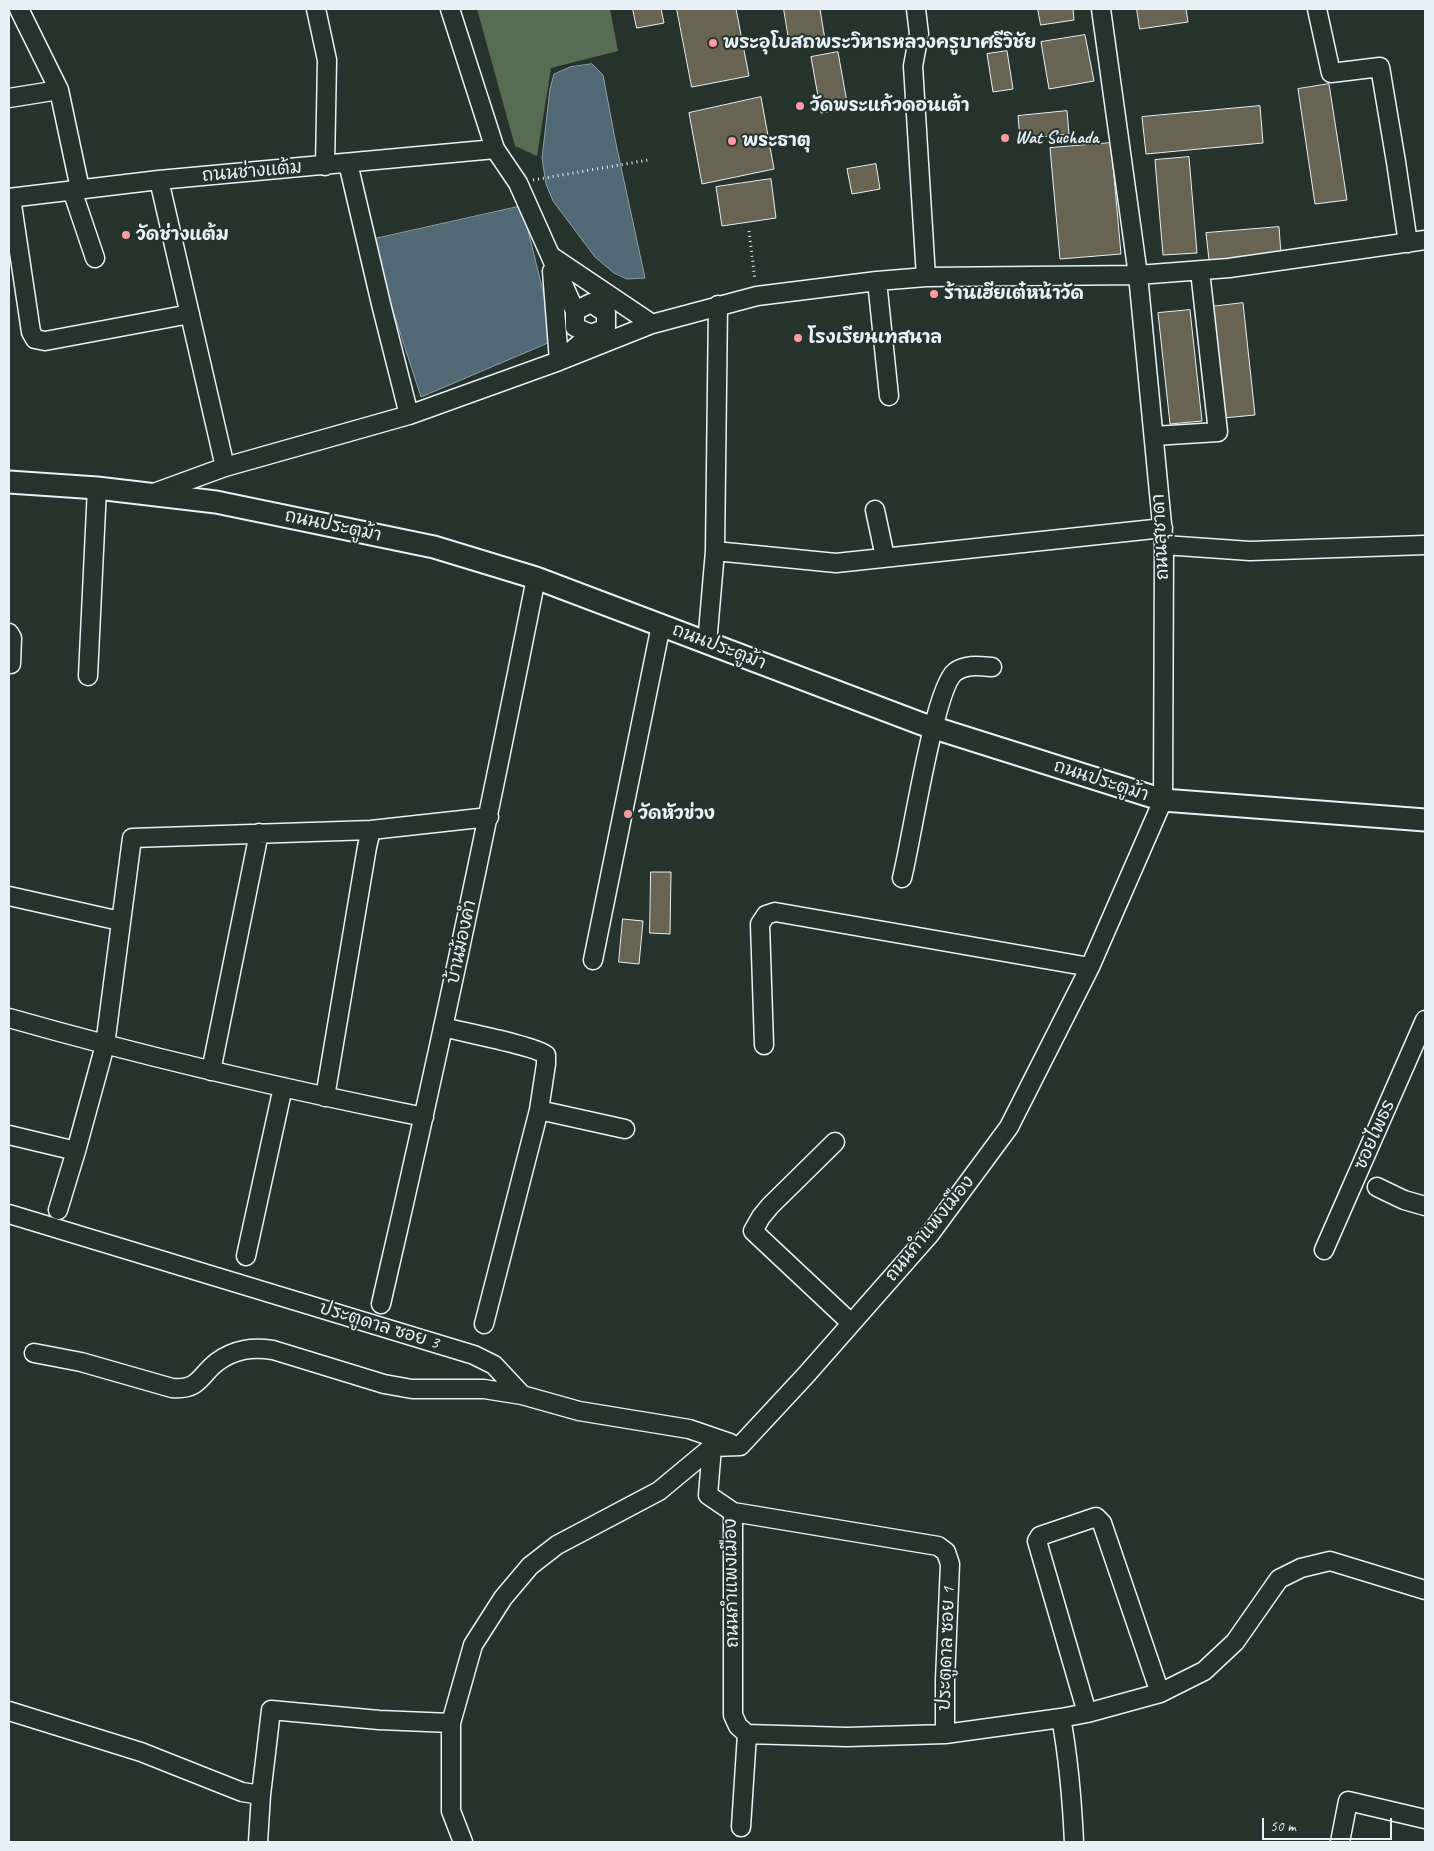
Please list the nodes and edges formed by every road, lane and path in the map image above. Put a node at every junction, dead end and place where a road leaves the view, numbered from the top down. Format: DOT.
graph roads {
  1 [pos="18,9"];
  2 [pos="316,9"];
  3 [pos="450,9"];
  4 [pos="916,9"];
  5 [pos="1101,9"];
  6 [pos="1317,9"];
  7 [pos="59,90"];
  8 [pos="9,98"];
  9 [pos="495,149"];
  10 [pos="648,160"];
  11 [pos="348,163"];
  12 [pos="325,166"];
  13 [pos="536,179"];
  14 [pos="159,180"];
  15 [pos="76,189"];
  16 [pos="10,198"];
  17 [pos="749,231"];
  18 [pos="1425,240"];
  19 [pos="1408,243"];
  20 [pos="551,255"];
  21 [pos="95,258"];
  22 [pos="1200,270"];
  23 [pos="754,271"];
  24 [pos="1138,275"];
  25 [pos="926,277"];
  26 [pos="877,281"];
  27 [pos="718,305"];
  28 [pos="190,314"];
  29 [pos="591,323"];
  30 [pos="652,324"];
  31 [pos="559,360"];
  32 [pos="889,396"];
  33 [pos="409,414"];
  34 [pos="1154,436"];
  35 [pos="225,467"];
  36 [pos="9,482"];
  37 [pos="97,488"];
  38 [pos="151,494"];
  39 [pos="875,510"];
  40 [pos="1163,536"];
  41 [pos="1425,545"];
  42 [pos="715,550"];
  43 [pos="885,557"];
  44 [pos="536,578"];
  45 [pos="661,625"];
  46 [pos="9,633"];
  47 [pos="707,644"];
  48 [pos="11,664"];
  49 [pos="992,668"];
  50 [pos="88,676"];
  51 [pos="933,727"];
  52 [pos="1163,800"];
  53 [pos="489,817"];
  54 [pos="1425,820"];
  55 [pos="371,830"];
  56 [pos="259,833"];
  57 [pos="902,878"];
  58 [pos="9,896"];
  59 [pos="120,921"];
  60 [pos="593,960"];
  61 [pos="1090,967"];
  62 [pos="9,1018"];
  63 [pos="1425,1020"];
  64 [pos="443,1027"];
  65 [pos="105,1045"];
  66 [pos="764,1045"];
  67 [pos="211,1071"];
  68 [pos="283,1087"];
  69 [pos="324,1097"];
  70 [pos="539,1110"];
  71 [pos="424,1117"];
  72 [pos="625,1130"];
  73 [pos="9,1135"];
  74 [pos="835,1142"];
  75 [pos="76,1151"];
  76 [pos="1378,1187"];
  77 [pos="1425,1206"];
  78 [pos="58,1210"];
  79 [pos="9,1214"];
  80 [pos="1324,1250"];
  81 [pos="246,1256"];
  82 [pos="381,1304"];
  83 [pos="851,1323"];
  84 [pos="484,1324"];
  85 [pos="34,1354"];
  86 [pos="522,1394"];
  87 [pos="740,1446"];
  88 [pos="712,1447"];
  89 [pos="733,1512"];
  90 [pos="1425,1590"];
  91 [pos="1160,1693"];
  92 [pos="9,1711"];
  93 [pos="1087,1713"];
  94 [pos="1061,1718"];
  95 [pos="451,1723"];
  96 [pos="747,1734"];
  97 [pos="945,1734"];
  98 [pos="261,1795"];
  99 [pos="1425,1818"];
  100 [pos="741,1827"];
  101 [pos="258,1842"];
  102 [pos="463,1842"];
  103 [pos="1074,1842"];
  104 [pos="1340,1842"];
  1 -- 7 [label="street"];
  2 -- 12 [label="street"];
  3 -- 9 [label="street"];
  4 -- 25 [label="street"];
  5 -- 24 [label="street, ถนนสุชาดา"];
  6 -- 19 [label="street"];
  7 -- 8 [label="street"];
  7 -- 15 [label="street"];
  9 -- 11 [label="street, ถนนช่างแต้ม"];
  9 -- 20 [label="street"];
  10 -- 13 [label="path"];
  11 -- 12 [label="street, ถนนช่างแต้ม"];
  11 -- 33 [label="street"];
  12 -- 14 [label="street, ถนนช่างแต้ม"];
  14 -- 15 [label="street, ถนนช่างแต้ม"];
  14 -- 28 [label="street"];
  15 -- 16 [label="street, ถนนช่างแต้ม"];
  15 -- 21 [label="street"];
  16 -- 28 [label="street"];
  17 -- 23 [label="path"];
  18 -- 19 [label="street"];
  19 -- 22 [label="street"];
  20 -- 29 [label="street"];
  20 -- 29 [label="street"];
  20 -- 30 [label="street"];
  20 -- 31 [label="street"];
  22 -- 24 [label="street"];
  22 -- 34 [label="street"];
  24 -- 25 [label="street"];
  24 -- 34 [label="street, ถนนสุชาดา"];
  25 -- 26 [label="street"];
  26 -- 27 [label="street"];
  26 -- 32 [label="street"];
  27 -- 30 [label="street"];
  27 -- 42 [label="street"];
  28 -- 35 [label="street"];
  29 -- 30 [label="street"];
  29 -- 31 [label="street"];
  30 -- 31 [label="street"];
  31 -- 33 [label="street"];
  33 -- 35 [label="street"];
  34 -- 40 [label="street, ถนนสุชาดา"];
  35 -- 38 [label="street"];
  36 -- 37 [label="main road, ถนนประตูม้า"];
  37 -- 38 [label="main road, ถนนประตูม้า"];
  37 -- 50 [label="street"];
  38 -- 44 [label="main road, ถนนประตูม้า"];
  39 -- 43 [label="street"];
  40 -- 41 [label="street"];
  40 -- 43 [label="street"];
  40 -- 52 [label="street, ถนนสุชาดา"];
  42 -- 43 [label="street"];
  42 -- 47 [label="street"];
  44 -- 45 [label="main road, ถนนประตูม้า"];
  44 -- 53 [label="street, บ้านฆ้องคำ"];
  45 -- 47 [label="main road, ถนนประตูม้า"];
  45 -- 60 [label="street"];
  46 -- 48 [label="street"];
  47 -- 51 [label="main road, ถนนประตูม้า"];
  49 -- 51 [label="street"];
  51 -- 52 [label="main road, ถนนประตูม้า"];
  51 -- 57 [label="street"];
  52 -- 54 [label="main road, ถนนประตูม้า"];
  52 -- 61 [label="street, ถนนกำแพงเมือง"];
  53 -- 55 [label="street"];
  53 -- 64 [label="street, บ้านฆ้องคำ"];
  55 -- 56 [label="street"];
  55 -- 69 [label="street"];
  56 -- 59 [label="street"];
  56 -- 67 [label="street"];
  58 -- 59 [label="street"];
  59 -- 65 [label="street"];
  61 -- 66 [label="street"];
  61 -- 83 [label="street, ถนนกำแพงเมือง"];
  62 -- 65 [label="street"];
  63 -- 80 [label="street, ซอยไพธร"];
  64 -- 70 [label="street"];
  64 -- 71 [label="street, บ้านฆ้องคำ"];
  65 -- 67 [label="street"];
  65 -- 75 [label="street"];
  67 -- 68 [label="street"];
  68 -- 69 [label="street"];
  68 -- 81 [label="street"];
  69 -- 71 [label="street"];
  70 -- 72 [label="street"];
  70 -- 84 [label="street"];
  71 -- 82 [label="street, บ้านฆ้องคำ"];
  73 -- 75 [label="street"];
  74 -- 83 [label="street"];
  75 -- 78 [label="street"];
  76 -- 77 [label="street"];
  79 -- 86 [label="street, ประตูดาล ซอย 3"];
  83 -- 87 [label="street, ถนนกำแพงเมือง"];
  85 -- 86 [label="street"];
  86 -- 87 [label="street, ประตูดาล ซอย 3"];
  87 -- 88 [label="street"];
  88 -- 89 [label="street, ถนนกำแพงเมือง"];
  88 -- 95 [label="street"];
  89 -- 96 [label="street, ถนนกำแพงเมือง"];
  89 -- 97 [label="street, ประตูดาล ซอย 1"];
  90 -- 91 [label="street"];
  91 -- 93 [label="street"];
  91 -- 93 [label="street"];
  92 -- 98 [label="street"];
  93 -- 94 [label="street"];
  94 -- 97 [label="street"];
  94 -- 103 [label="street"];
  95 -- 98 [label="street"];
  95 -- 102 [label="street"];
  96 -- 97 [label="street"];
  96 -- 100 [label="street"];
  98 -- 101 [label="street"];
  99 -- 104 [label="street"];
}
